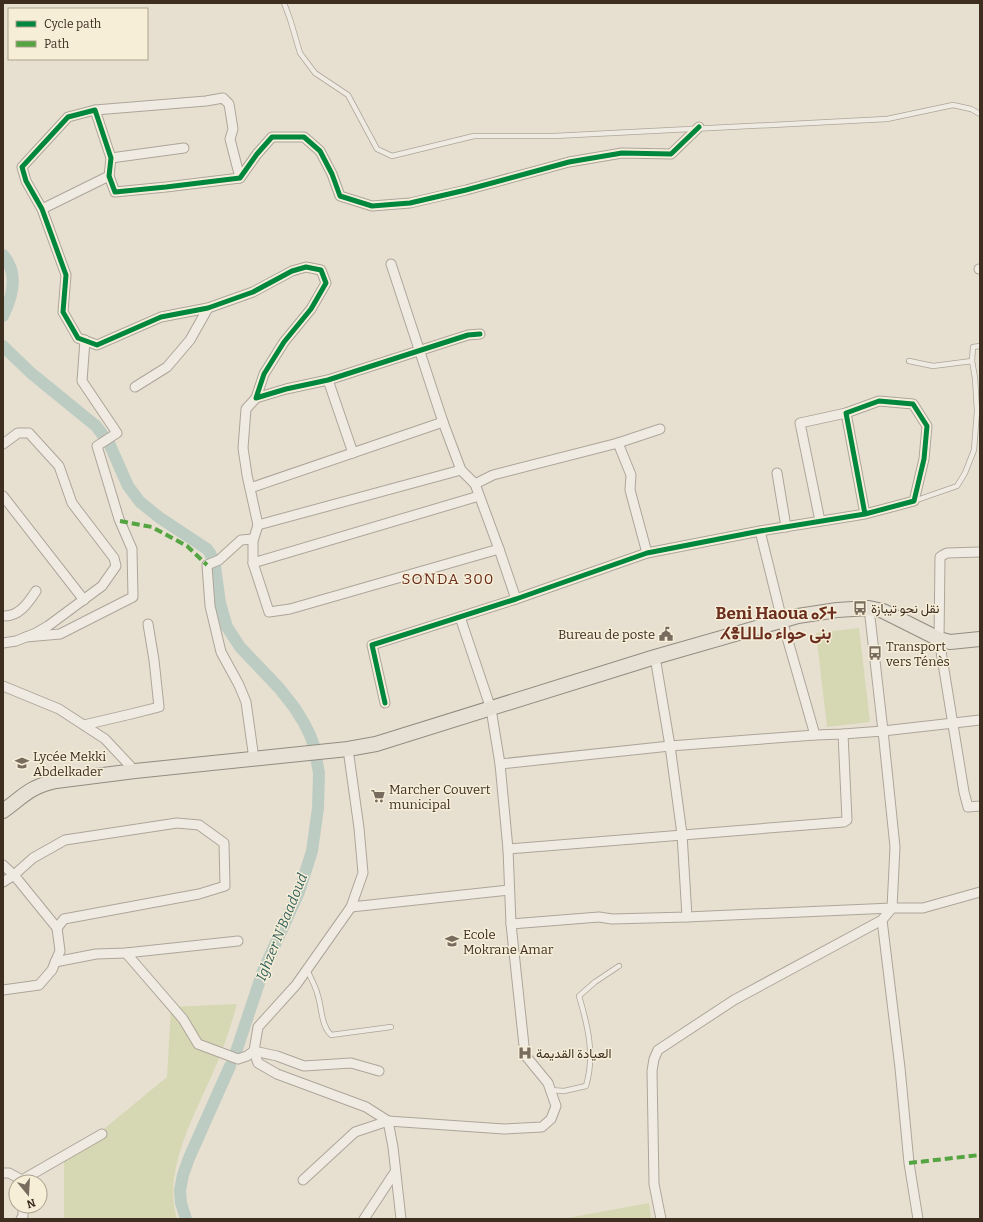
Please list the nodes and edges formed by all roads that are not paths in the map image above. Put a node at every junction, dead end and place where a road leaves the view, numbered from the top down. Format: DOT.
graph roads {
  1 [pos="284,3"];
  2 [pos="95,110"];
  3 [pos="980,114"];
  4 [pos="699,127"];
  5 [pos="184,148"];
  6 [pos="111,158"];
  7 [pos="109,176"];
  8 [pos="240,178"];
  9 [pos="42,209"];
  10 [pos="391,264"];
  11 [pos="208,308"];
  12 [pos="480,334"];
  13 [pos="85,340"];
  14 [pos="980,346"];
  15 [pos="420,350"];
  16 [pos="908,361"];
  17 [pos="972,361"];
  18 [pos="328,380"];
  19 [pos="136,387"];
  20 [pos="256,398"];
  21 [pos="846,413"];
  22 [pos="443,422"];
  23 [pos="660,429"];
  24 [pos="618,443"];
  25 [pos="3,444"];
  26 [pos="353,453"];
  27 [pos="461,470"];
  28 [pos="777,473"];
  29 [pos="475,484"];
  30 [pos="250,488"];
  31 [pos="3,496"];
  32 [pos="480,496"];
  33 [pos="914,501"];
  34 [pos="865,514"];
  35 [pos="820,521"];
  36 [pos="258,525"];
  37 [pos="786,527"];
  38 [pos="760,531"];
  39 [pos="253,540"];
  40 [pos="499,550"];
  41 [pos="980,552"];
  42 [pos="647,553"];
  43 [pos="253,564"];
  44 [pos="36,590"];
  45 [pos="516,599"];
  46 [pos="84,600"];
  47 [pos="869,608"];
  48 [pos="3,616"];
  49 [pos="460,617"];
  50 [pos="782,620"];
  51 [pos="148,624"];
  52 [pos="26,637"];
  53 [pos="939,639"];
  54 [pos="980,639"];
  55 [pos="3,643"];
  56 [pos="655,657"];
  57 [pos="3,686"];
  58 [pos="386,703"];
  59 [pos="492,709"];
  60 [pos="980,720"];
  61 [pos="953,723"];
  62 [pos="84,725"];
  63 [pos="883,731"];
  64 [pos="843,734"];
  65 [pos="815,735"];
  66 [pos="670,746"];
  67 [pos="343,750"];
  68 [pos="254,759"];
  69 [pos="500,764"];
  70 [pos="135,771"];
  71 [pos="980,806"];
  72 [pos="3,811"];
  73 [pos="682,834"];
  74 [pos="508,849"];
  75 [pos="3,865"];
  76 [pos="14,875"];
  77 [pos="3,882"];
  78 [pos="509,890"];
  79 [pos="980,892"];
  80 [pos="351,907"];
  81 [pos="892,908"];
  82 [pos="687,917"];
  83 [pos="882,920"];
  84 [pos="511,924"];
  85 [pos="57,928"];
  86 [pos="238,941"];
  87 [pos="126,953"];
  88 [pos="55,962"];
  89 [pos="619,966"];
  90 [pos="306,968"];
  91 [pos="3,990"];
  92 [pos="392,1027"];
  93 [pos="254,1051"];
  94 [pos="379,1071"];
  95 [pos="550,1090"];
  96 [pos="388,1121"];
  97 [pos="102,1134"];
  98 [pos="395,1172"];
  99 [pos="34,1174"];
  100 [pos="303,1180"];
  101 [pos="364,1219"];
  102 [pos="401,1219"];
  103 [pos="661,1219"];
  104 [pos="918,1219"];
  1 -- 4 [label="lane"];
  2 -- 6 [label="street"];
  2 -- 8 [label="street"];
  2 -- 9 [label="street"];
  3 -- 4 [label="lane"];
  4 -- 8 [label="street"];
  5 -- 6 [label="street"];
  6 -- 7 [label="street"];
  7 -- 8 [label="street"];
  7 -- 9 [label="street"];
  9 -- 13 [label="street"];
  10 -- 15 [label="street"];
  11 -- 13 [label="street"];
  11 -- 19 [label="street"];
  11 -- 20 [label="street"];
  12 -- 15 [label="street"];
  13 -- 52 [label="street"];
  14 -- 17 [label="lane"];
  15 -- 18 [label="street"];
  15 -- 22 [label="street"];
  16 -- 17 [label="lane"];
  17 -- 33 [label="lane"];
  18 -- 20 [label="street"];
  18 -- 26 [label="street"];
  20 -- 30 [label="street"];
  21 -- 33 [label="street"];
  21 -- 34 [label="street"];
  21 -- 35 [label="street"];
  22 -- 26 [label="street"];
  22 -- 27 [label="street"];
  23 -- 24 [label="street"];
  24 -- 29 [label="street"];
  24 -- 42 [label="street"];
  25 -- 46 [label="street"];
  26 -- 30 [label="street"];
  27 -- 29 [label="street"];
  27 -- 36 [label="street"];
  28 -- 37 [label="street"];
  29 -- 32 [label="street"];
  30 -- 36 [label="street"];
  31 -- 46 [label="street"];
  32 -- 40 [label="street"];
  32 -- 43 [label="street"];
  33 -- 34 [label="street"];
  34 -- 35 [label="street"];
  35 -- 37 [label="street"];
  36 -- 39 [label="street"];
  37 -- 38 [label="street"];
  38 -- 42 [label="street"];
  38 -- 50 [label="street"];
  39 -- 43 [label="street"];
  39 -- 68 [label="street"];
  40 -- 43 [label="street"];
  40 -- 45 [label="street"];
  41 -- 53 [label="street"];
  42 -- 45 [label="street"];
  44 -- 48 [label="street"];
  45 -- 49 [label="street"];
  46 -- 52 [label="street"];
  47 -- 50 [label="main road"];
  47 -- 53 [label="main road"];
  47 -- 63 [label="street"];
  49 -- 58 [label="street"];
  49 -- 59 [label="street"];
  50 -- 56 [label="main road"];
  50 -- 65 [label="street"];
  51 -- 62 [label="street"];
  52 -- 55 [label="street"];
  53 -- 54 [label="main road"];
  53 -- 61 [label="street"];
  56 -- 59 [label="main road"];
  56 -- 66 [label="street"];
  57 -- 62 [label="street"];
  59 -- 67 [label="main road"];
  59 -- 69 [label="street"];
  60 -- 61 [label="street"];
  61 -- 63 [label="street"];
  61 -- 71 [label="street"];
  62 -- 70 [label="street"];
  63 -- 64 [label="street"];
  63 -- 81 [label="street"];
  64 -- 65 [label="street"];
  64 -- 73 [label="street"];
  65 -- 66 [label="street"];
  66 -- 69 [label="street"];
  66 -- 73 [label="street"];
  67 -- 68 [label="main road"];
  67 -- 80 [label="street"];
  68 -- 70 [label="main road"];
  69 -- 74 [label="street"];
  70 -- 72 [label="main road"];
  73 -- 74 [label="street"];
  73 -- 82 [label="street"];
  74 -- 78 [label="street"];
  75 -- 76 [label="street"];
  76 -- 77 [label="street"];
  76 -- 85 [label="street"];
  76 -- 85 [label="street"];
  78 -- 80 [label="street"];
  78 -- 84 [label="street"];
  79 -- 81 [label="street"];
  80 -- 90 [label="street"];
  81 -- 82 [label="street"];
  81 -- 83 [label="street"];
  82 -- 84 [label="street"];
  83 -- 103 [label="street"];
  83 -- 104 [label="street"];
  84 -- 95 [label="street"];
  85 -- 88 [label="street"];
  86 -- 87 [label="street"];
  87 -- 88 [label="street"];
  87 -- 93 [label="street"];
  88 -- 91 [label="street"];
  89 -- 95 [label="lane"];
  90 -- 92 [label="lane"];
  90 -- 93 [label="street"];
  93 -- 94 [label="street"];
  93 -- 96 [label="street"];
  95 -- 96 [label="street"];
  96 -- 98 [label="street"];
  96 -- 100 [label="street"];
  97 -- 99 [label="street"];
  98 -- 101 [label="street"];
  98 -- 102 [label="street"];
}
